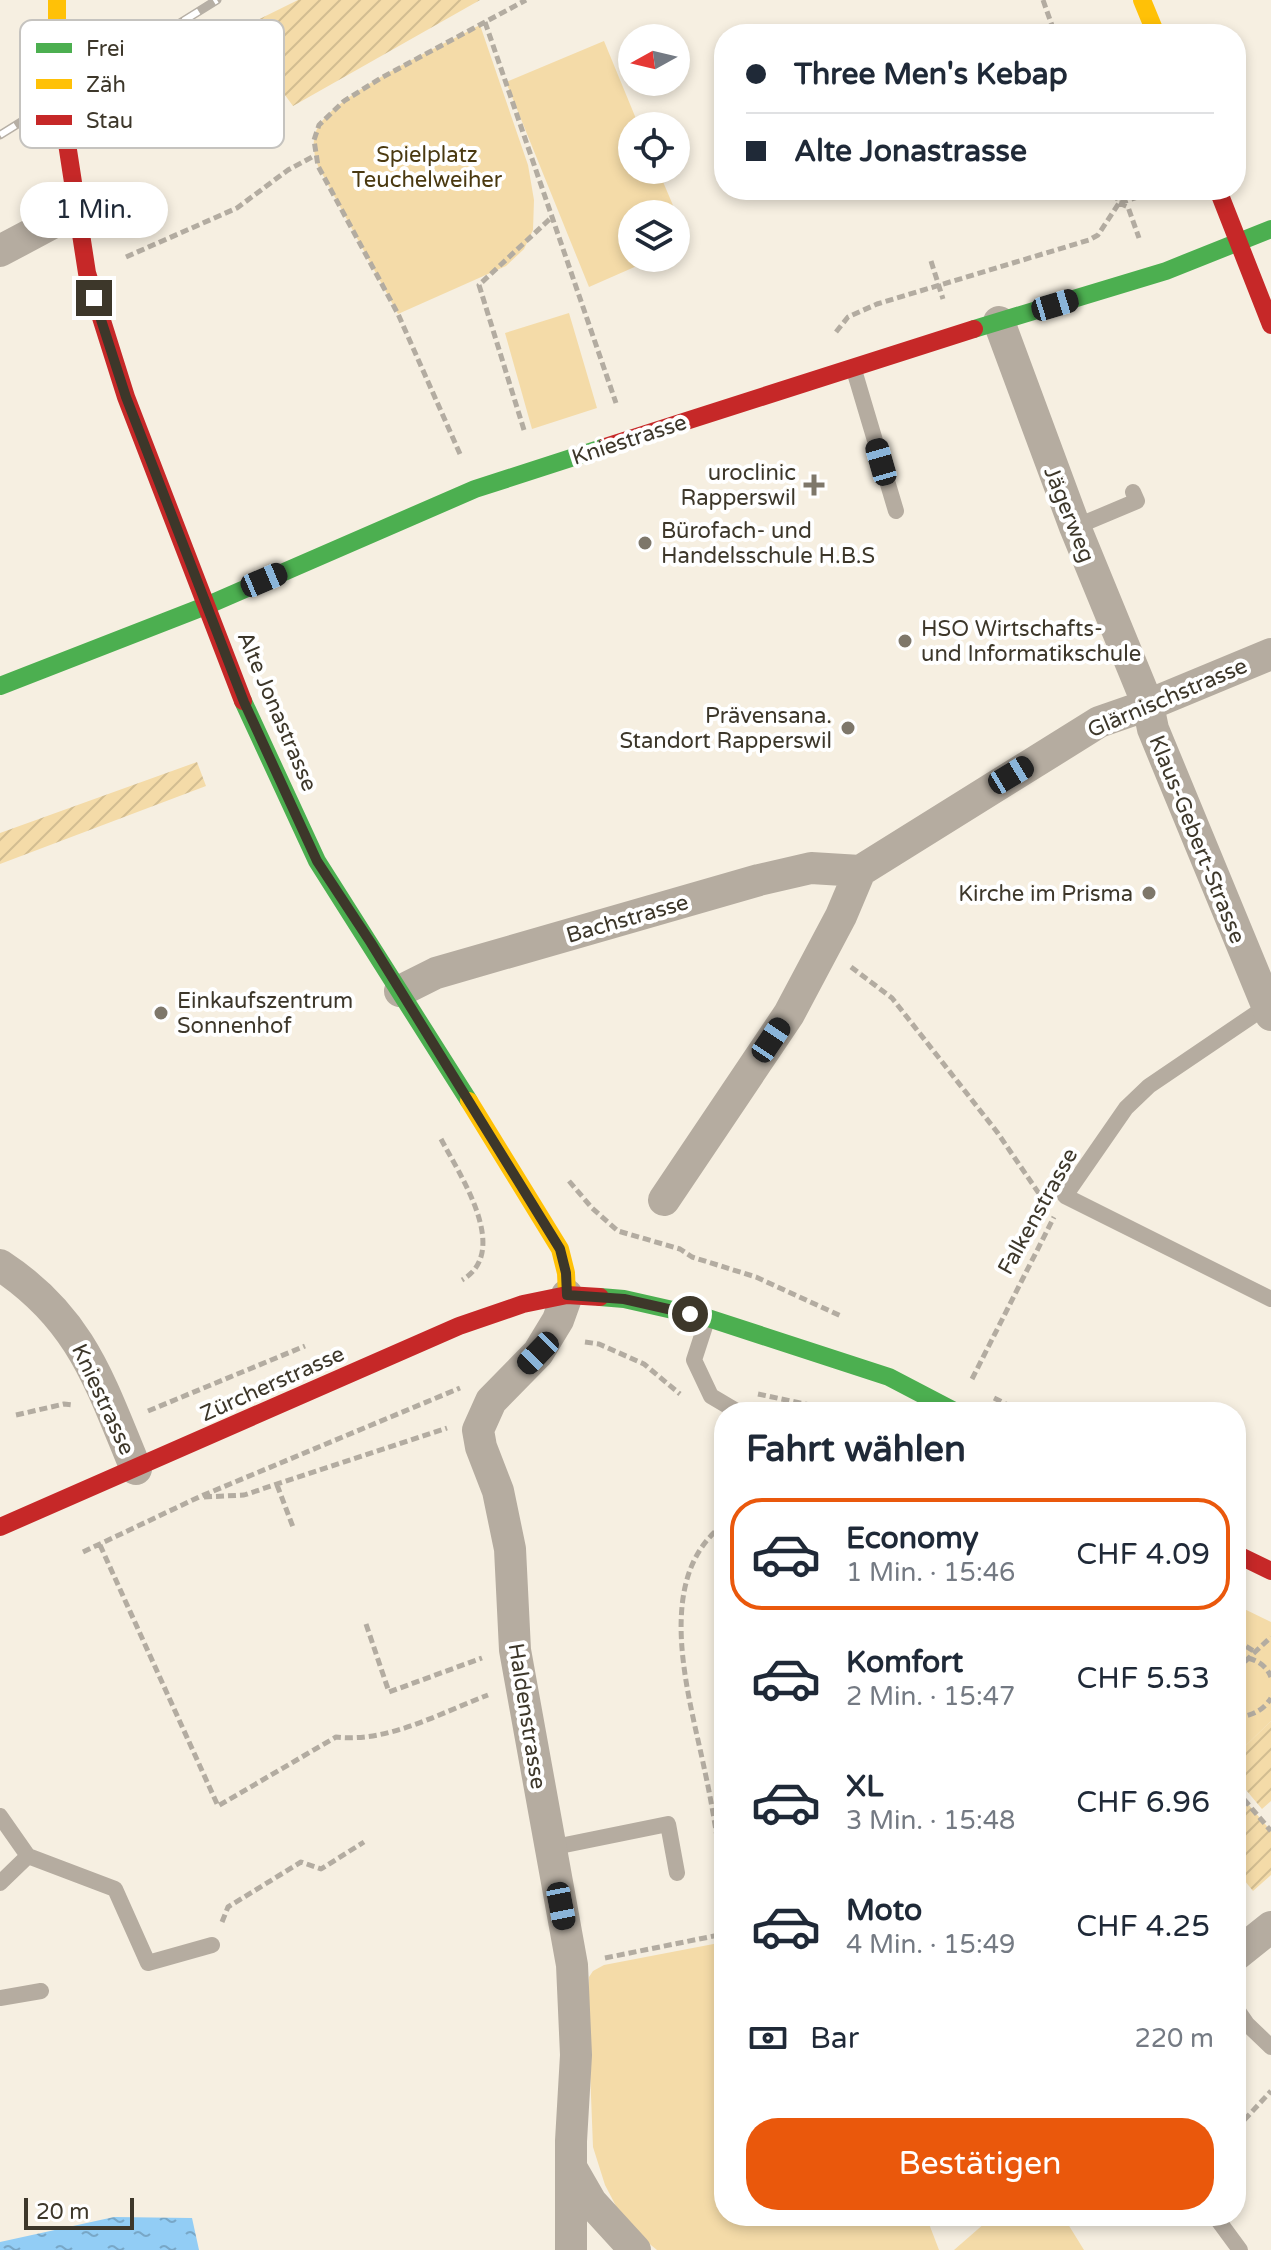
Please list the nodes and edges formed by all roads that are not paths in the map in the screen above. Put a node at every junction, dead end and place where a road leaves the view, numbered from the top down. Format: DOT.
graph roads {
  1 [pos="1142,0"];
  2 [pos="1152,24"];
  3 [pos="67,148"];
  4 [pos="1222,200"];
  5 [pos="75,211"];
  6 [pos="1271,229"];
  7 [pos="1239,241"];
  8 [pos="0,251"];
  9 [pos="999,322"];
  10 [pos="1271,325"];
  11 [pos="853,367"];
  12 [pos="1133,492"];
  13 [pos="896,511"];
  14 [pos="1075,527"];
  15 [pos="208,605"];
  16 [pos="1271,654"];
  17 [pos="0,686"];
  18 [pos="1148,705"];
  19 [pos="860,871"];
  20 [pos="400,991"];
  21 [pos="1269,1011"];
  22 [pos="664,1200"];
  23 [pos="0,1265"];
  24 [pos="567,1295"];
  25 [pos="1271,1299"];
  26 [pos="708,1318"];
  27 [pos="721,1402"];
  28 [pos="935,1402"];
  29 [pos="136,1469"];
  30 [pos="0,1527"];
  31 [pos="1246,1559"];
  32 [pos="1271,1571"];
  33 [pos="0,1816"];
  34 [pos="550,1848"];
  35 [pos="28,1856"];
  36 [pos="677,1873"];
  37 [pos="0,1883"];
  38 [pos="1271,1927"];
  39 [pos="212,1945"];
  40 [pos="1246,1947"];
  41 [pos="41,1991"];
  42 [pos="0,1998"];
  43 [pos="1246,2023"];
  44 [pos="1271,2047"];
  45 [pos="572,2169"];
  46 [pos="1222,2226"];
  47 [pos="571,2250"];
  48 [pos="635,2250"];
  49 [pos="1240,2250"];
  1 -- 2 [label="main road"];
  3 -- 5 [label="main road, Alte Jonastrasse, bridge"];
  4 -- 7 [label="main road"];
  5 -- 8 [label="street"];
  5 -- 15 [label="main road, Alte Jonastrasse"];
  6 -- 7 [label="main road, Kniestrasse"];
  7 -- 9 [label="main road, Kniestrasse"];
  7 -- 10 [label="main road"];
  9 -- 11 [label="main road, Kniestrasse"];
  9 -- 14 [label="street, Jägerweg"];
  11 -- 13 [label="lane"];
  11 -- 15 [label="main road, Kniestrasse"];
  12 -- 14 [label="lane"];
  14 -- 18 [label="street, Jägerweg"];
  15 -- 17 [label="main road, Kniestrasse"];
  15 -- 20 [label="main road, Alte Jonastrasse"];
  16 -- 18 [label="street, Glärnischstrasse"];
  18 -- 19 [label="street, Glärnischstrasse"];
  18 -- 21 [label="street, Klaus-Gebert-Strasse"];
  19 -- 20 [label="street, Bachstrasse"];
  19 -- 22 [label="street"];
  20 -- 24 [label="main road, Alte Jonastrasse"];
  21 -- 25 [label="lane, Falkenstrasse"];
  23 -- 29 [label="street, Kniestrasse"];
  24 -- 26 [label="main road, Zürcherstrasse"];
  24 -- 29 [label="main road, Zürcherstrasse"];
  24 -- 34 [label="street, Haldenstrasse"];
  26 -- 27 [label="lane"];
  26 -- 28 [label="main road, Zürcherstrasse"];
  29 -- 30 [label="main road, Zürcherstrasse"];
  31 -- 32 [label="main road"];
  33 -- 35 [label="lane"];
  34 -- 36 [label="lane"];
  34 -- 45 [label="street, Haldenstrasse"];
  35 -- 37 [label="lane"];
  35 -- 39 [label="lane"];
  38 -- 40 [label="street"];
  41 -- 42 [label="lane"];
  43 -- 44 [label="lane"];
  45 -- 47 [label="street, Haldenstrasse"];
  45 -- 48 [label="street"];
  46 -- 49 [label="lane"];
}
